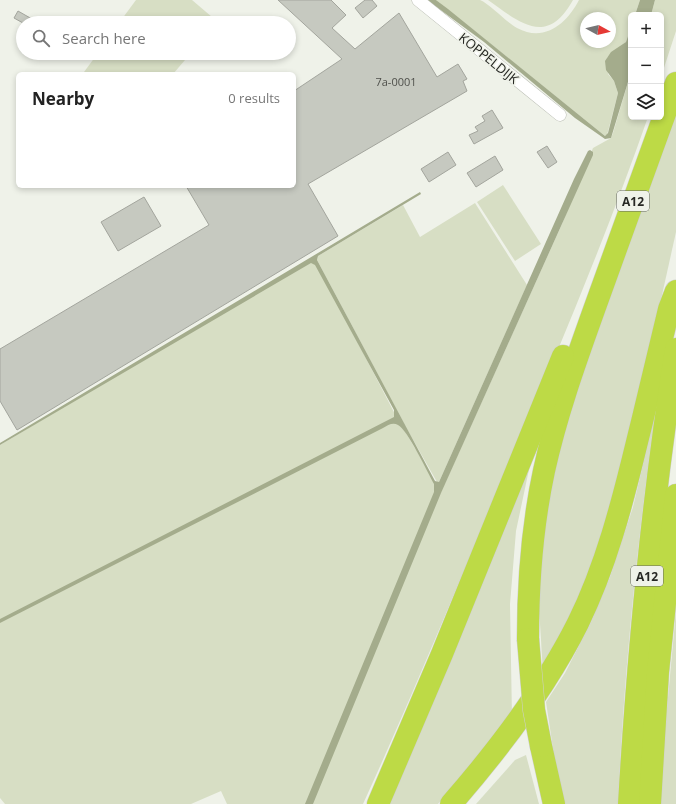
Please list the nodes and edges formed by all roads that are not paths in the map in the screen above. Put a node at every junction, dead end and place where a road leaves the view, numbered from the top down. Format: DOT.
graph roads {
  1 [pos="418,0"];
  2 [pos="676,83"];
  3 [pos="560,115"];
  4 [pos="606,278"];
  5 [pos="676,291"];
  6 [pos="676,349"];
  7 [pos="676,495"];
  8 [pos="378,804"];
  9 [pos="451,804"];
  10 [pos="554,804"];
  11 [pos="629,804"];
  12 [pos="650,804"];
  1 -- 3 [label="street, KOPPELDIJK"];
  2 -- 4 [label="highway, A12"];
  4 -- 8 [label="highway"];
  4 -- 10 [label="highway, A12, bridge"];
  5 -- 9 [label="highway"];
  6 -- 11 [label="highway, A12"];
  7 -- 12 [label="highway, A12"];
}
